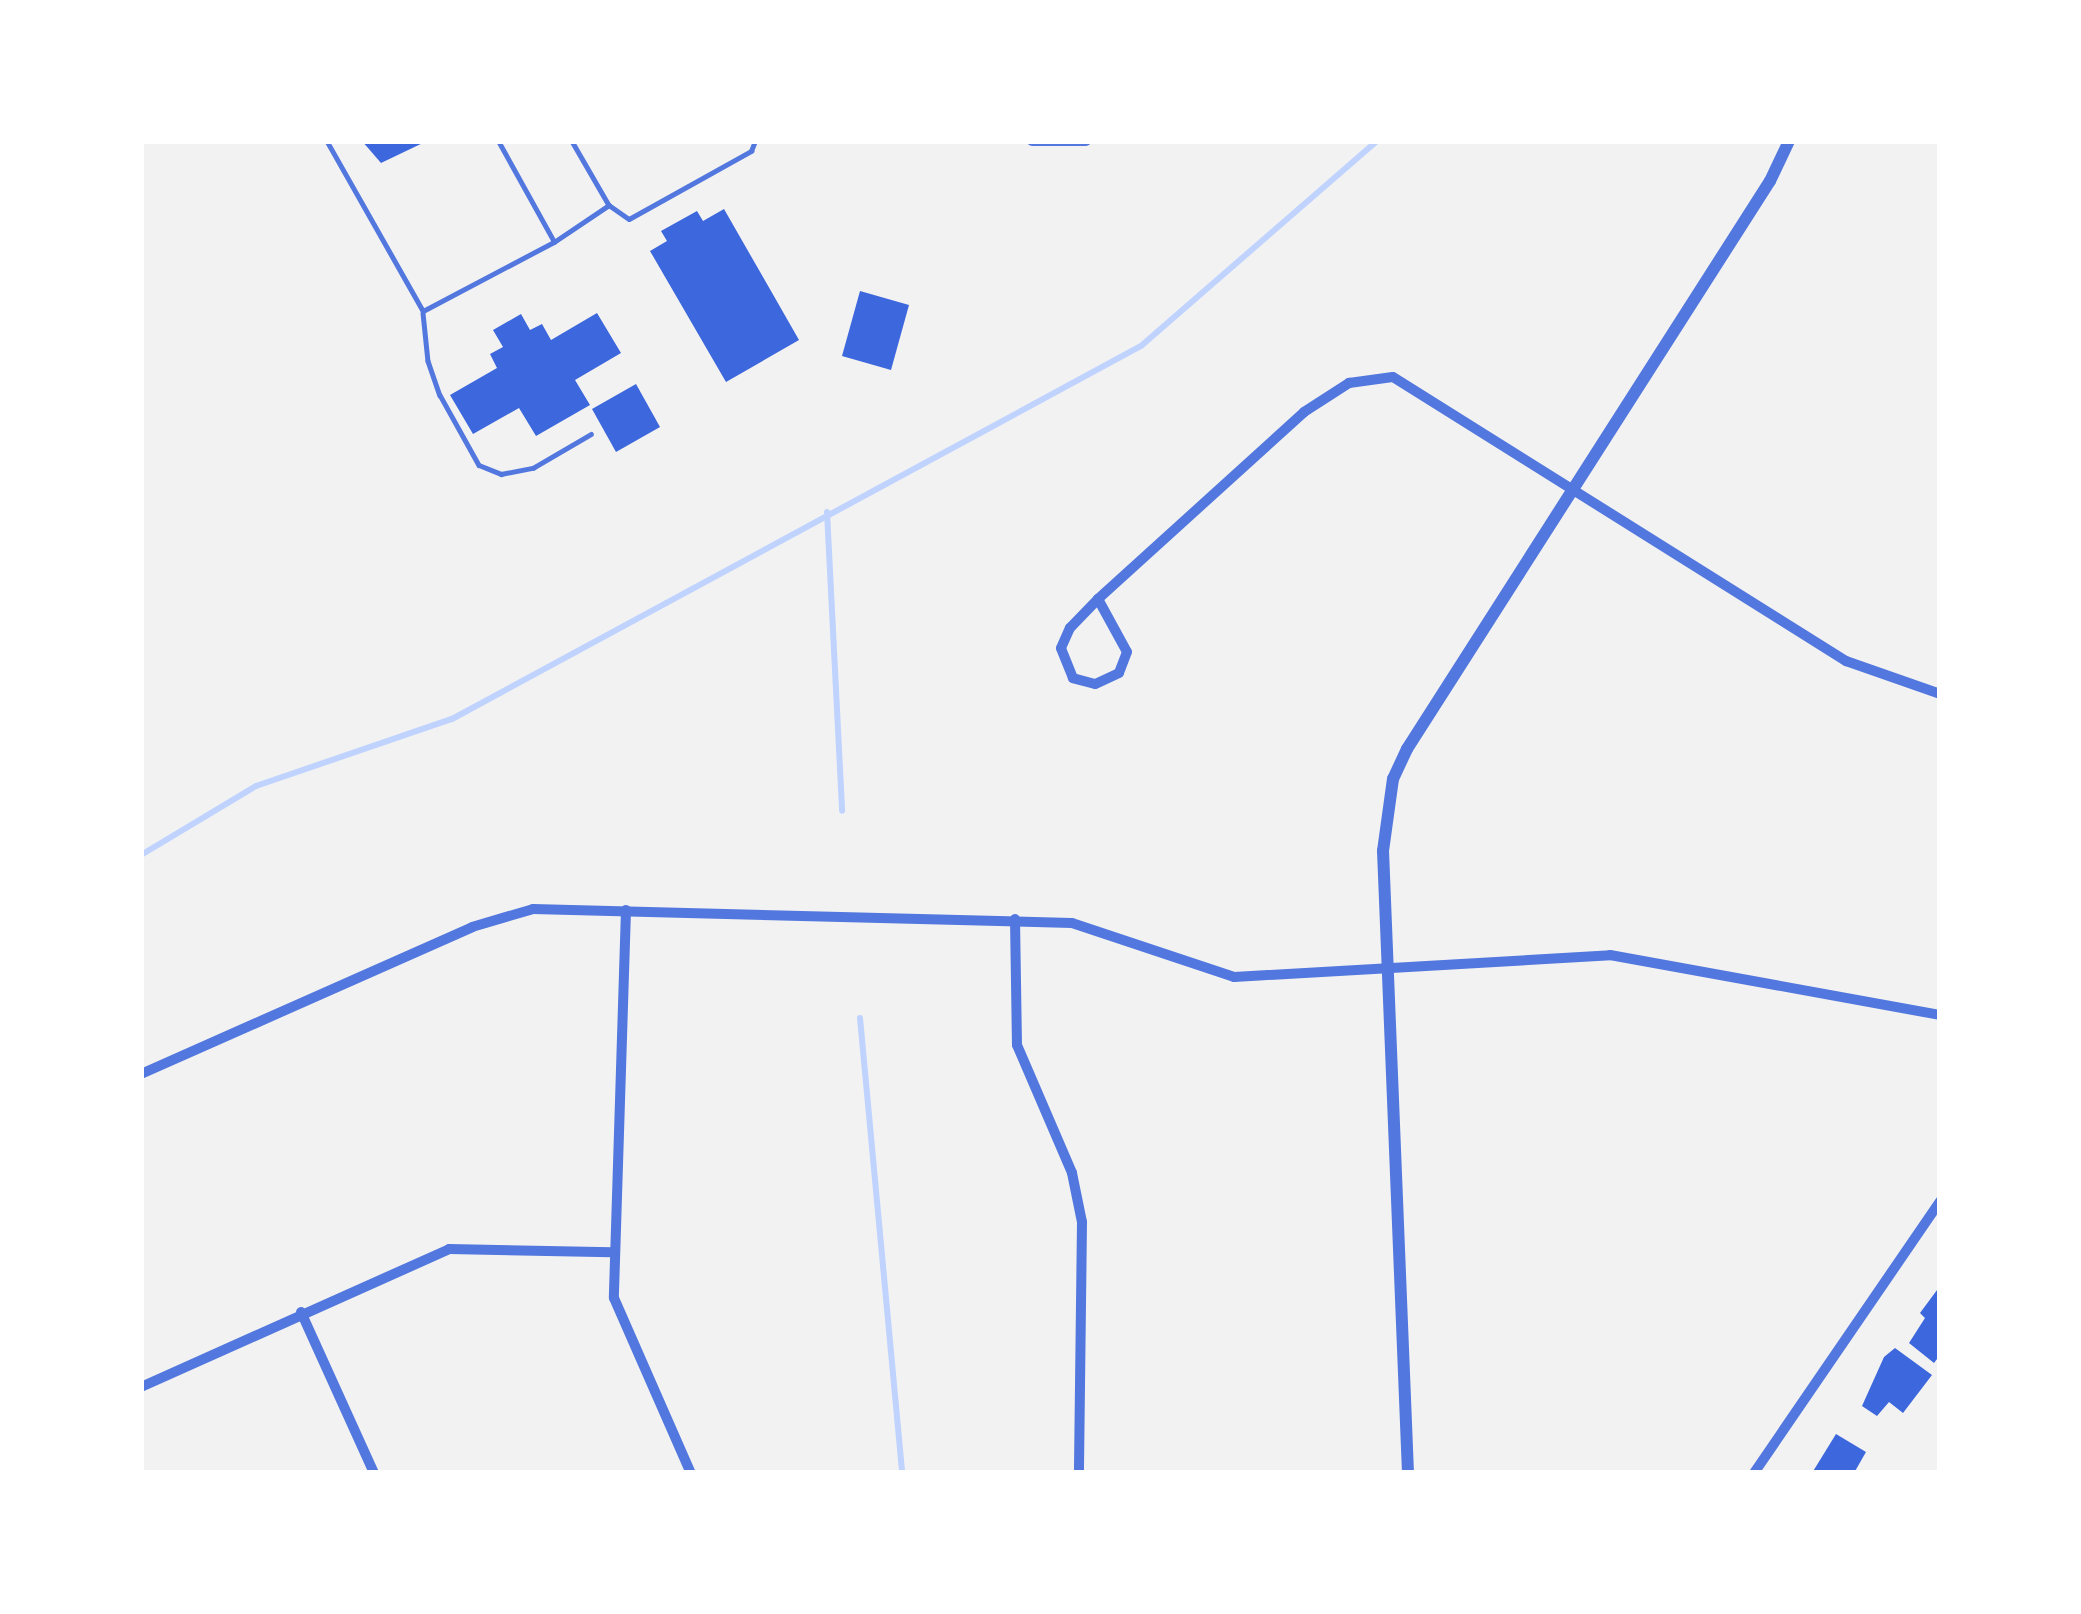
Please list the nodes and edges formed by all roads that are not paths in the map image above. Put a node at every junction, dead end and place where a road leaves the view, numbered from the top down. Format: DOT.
graph roads {
  1 [pos="327,141"];
  2 [pos="498,141"];
  3 [pos="572,141"];
  4 [pos="755,141"];
  5 [pos="1086,141"];
  6 [pos="1789,141"];
  7 [pos="1035,142"];
  8 [pos="609,205"];
  9 [pos="554,242"];
  10 [pos="423,311"];
  11 [pos="591,434"];
  12 [pos="1578,489"];
  13 [pos="1098,599"];
  14 [pos="1940,694"];
  15 [pos="626,910"];
  16 [pos="1015,919"];
  17 [pos="1391,965"];
  18 [pos="1940,1015"];
  19 [pos="141,1074"];
  20 [pos="1940,1201"];
  21 [pos="612,1252"];
  22 [pos="301,1312"];
  23 [pos="141,1387"];
  24 [pos="374,1473"];
  25 [pos="691,1473"];
  26 [pos="1079,1473"];
  27 [pos="1408,1473"];
  28 [pos="1754,1473"];
  1 -- 10 [label="lane"];
  2 -- 9 [label="lane"];
  3 -- 8 [label="lane"];
  4 -- 8 [label="lane"];
  5 -- 7 [label="street"];
  6 -- 12 [label="street"];
  8 -- 9 [label="lane"];
  9 -- 10 [label="lane"];
  10 -- 11 [label="lane"];
  12 -- 13 [label="street"];
  12 -- 14 [label="street"];
  12 -- 17 [label="street"];
  13 -- 13 [label="street"];
  15 -- 16 [label="street"];
  15 -- 19 [label="street"];
  15 -- 21 [label="street"];
  16 -- 17 [label="street"];
  16 -- 26 [label="street"];
  17 -- 18 [label="street"];
  17 -- 27 [label="street"];
  20 -- 28 [label="street"];
  21 -- 22 [label="street"];
  21 -- 25 [label="street"];
  22 -- 23 [label="street"];
  22 -- 24 [label="street"];
}
